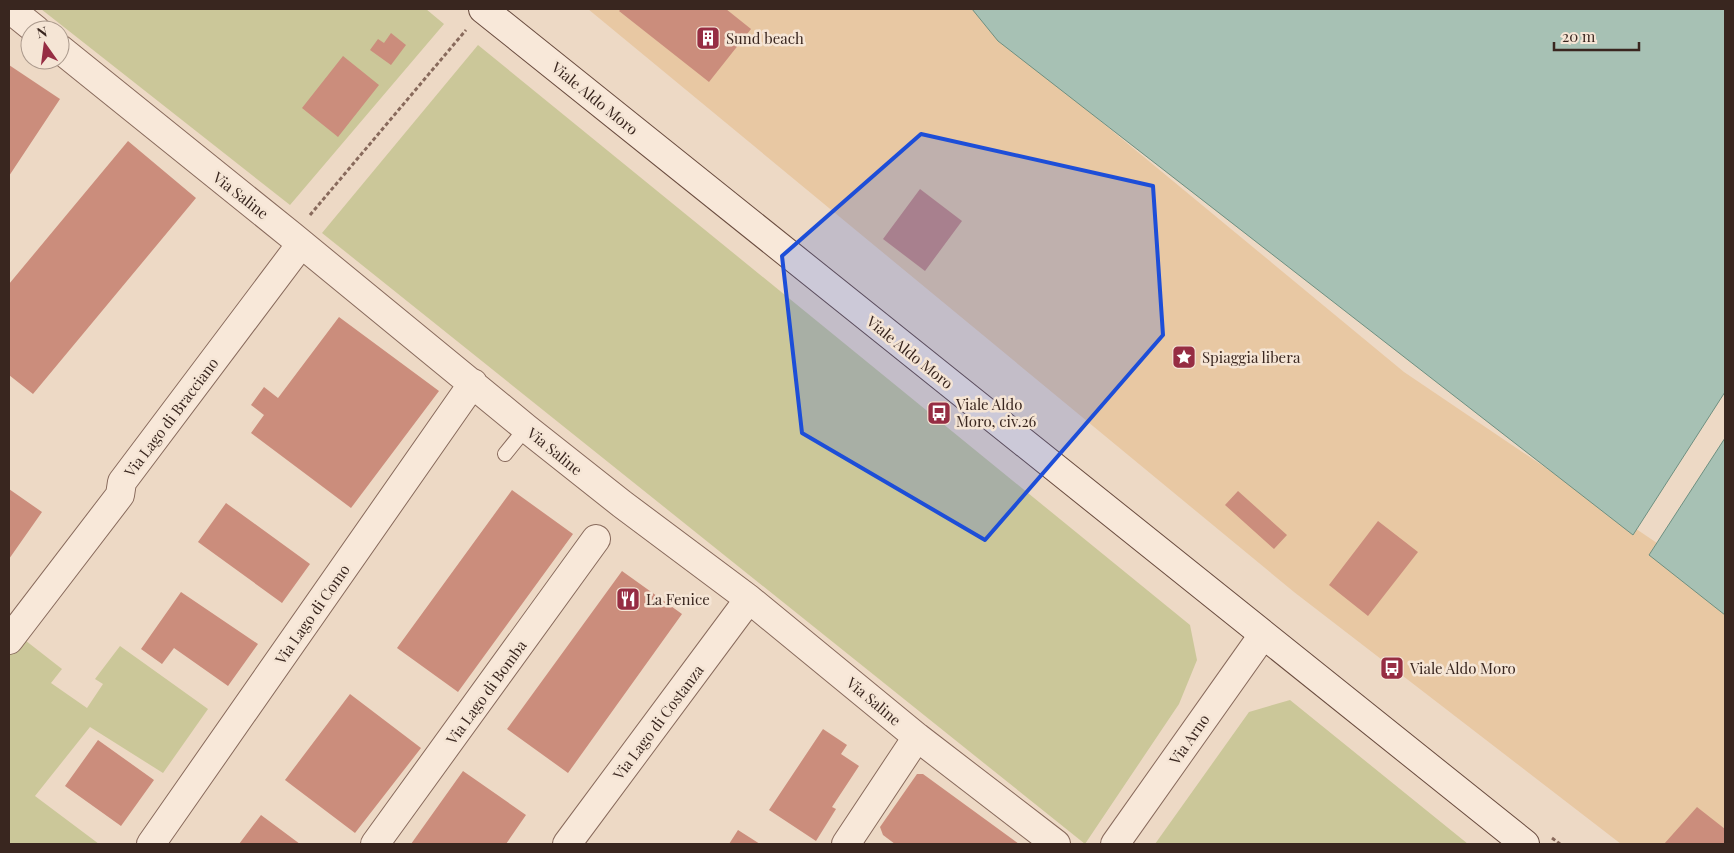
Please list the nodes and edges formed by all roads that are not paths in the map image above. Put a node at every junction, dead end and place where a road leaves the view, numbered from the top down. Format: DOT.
graph roads {
  1 [pos="10,9"];
  2 [pos="477,17"];
  3 [pos="24,20"];
  4 [pos="70,58"];
  5 [pos="297,240"];
  6 [pos="473,383"];
  7 [pos="526,428"];
  8 [pos="505,454"];
  9 [pos="596,539"];
  10 [pos="748,599"];
  11 [pos="1263,635"];
  12 [pos="9,640"];
  13 [pos="917,737"];
  14 [pos="151,844"];
  15 [pos="375,844"];
  16 [pos="566,844"];
  17 [pos="846,844"];
  18 [pos="1056,844"];
  19 [pos="1115,844"];
  20 [pos="1525,844"];
  1 -- 3 [label="street"];
  2 -- 11 [label="street, Viale Aldo Moro"];
  4 -- 5 [label="street, Via Saline"];
  5 -- 6 [label="street, Via Saline"];
  5 -- 12 [label="street, Via Lago di Bracciano"];
  6 -- 7 [label="street, Via Saline"];
  6 -- 14 [label="street, Via Lago di Como"];
  7 -- 8 [label="lane"];
  7 -- 10 [label="street, Via Saline"];
  9 -- 15 [label="street, Via Lago di Bomba"];
  10 -- 13 [label="street, Via Saline"];
  10 -- 16 [label="street, Via Lago di Costanza"];
  11 -- 19 [label="street, Via Arno"];
  11 -- 20 [label="street, Viale Aldo Moro"];
  13 -- 17 [label="street"];
  13 -- 18 [label="street, Via Saline"];
}
